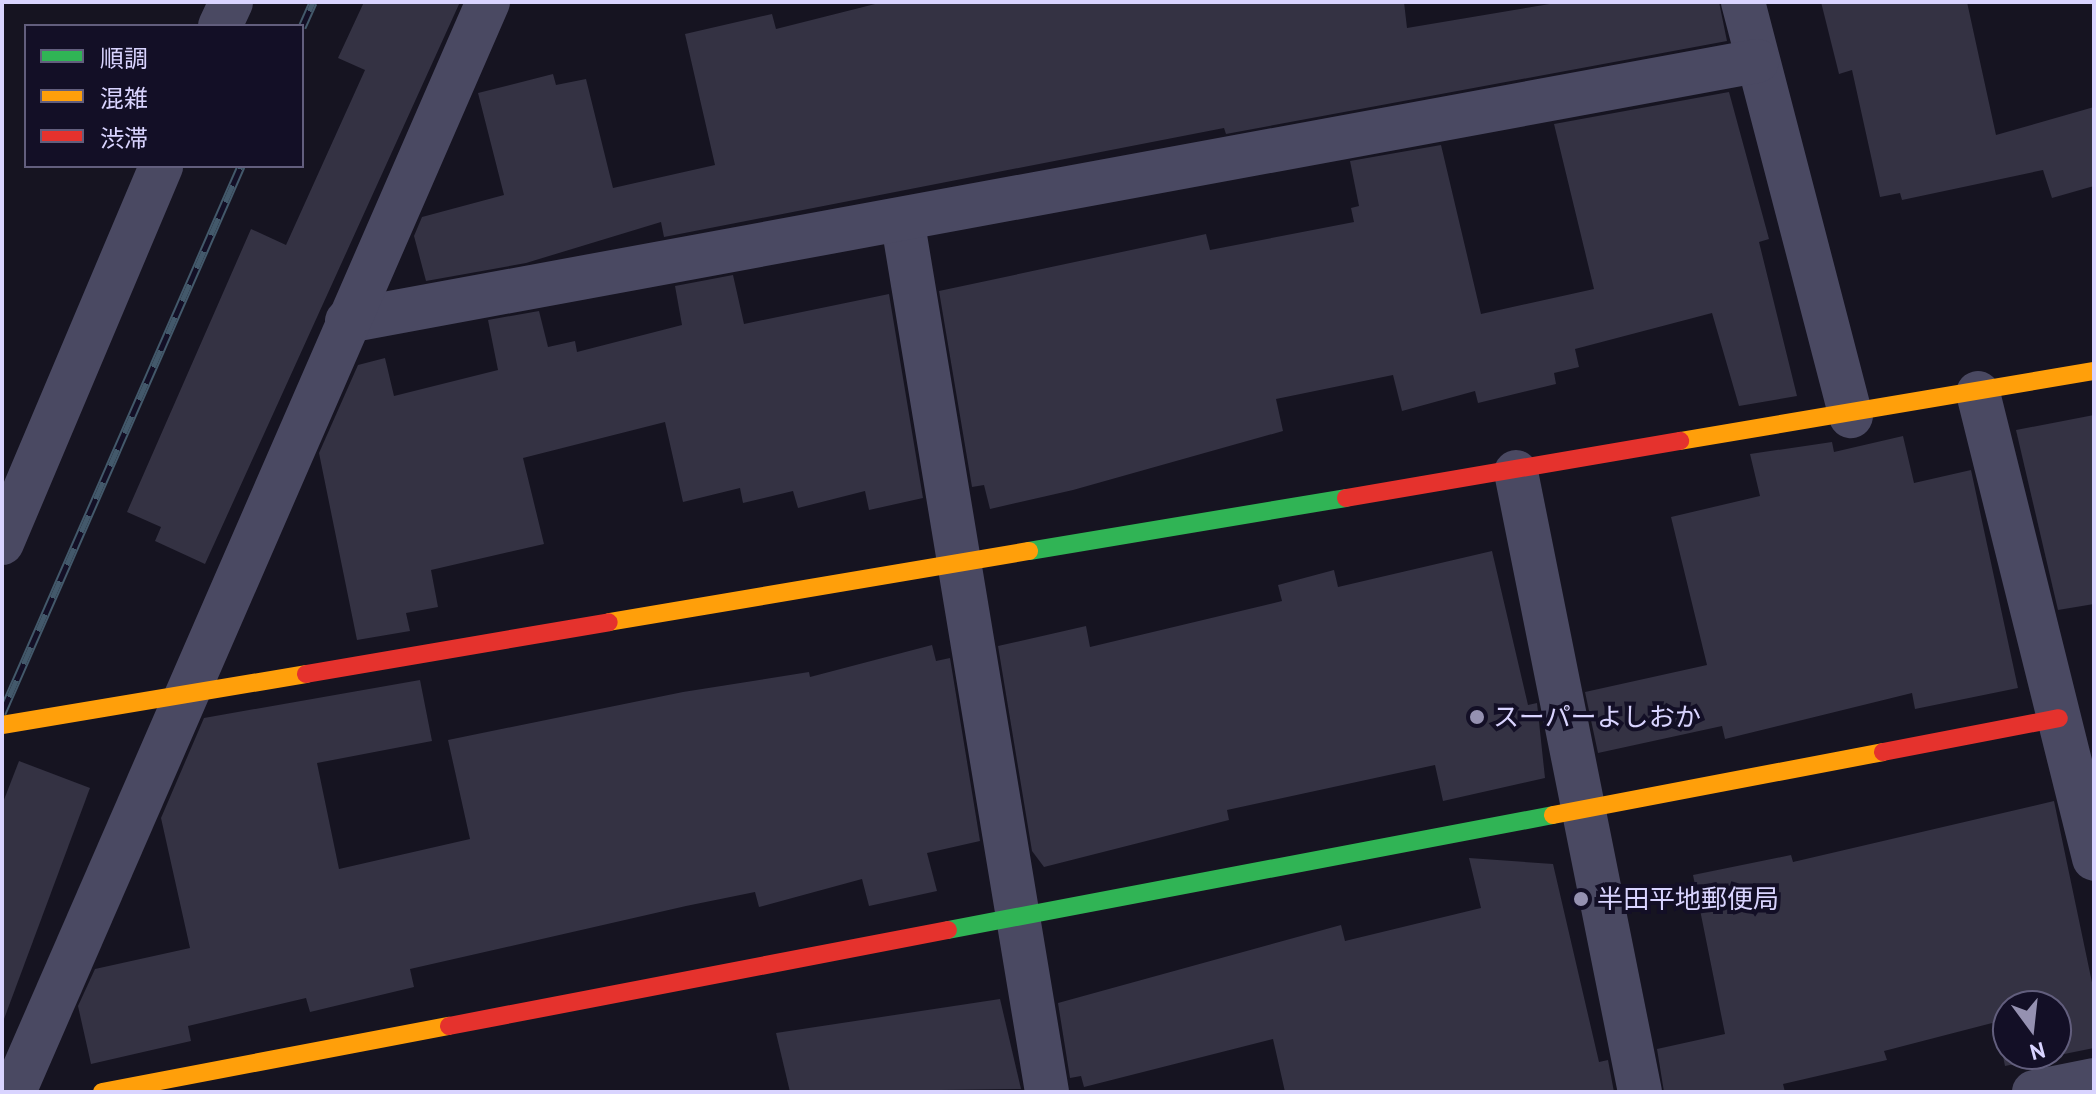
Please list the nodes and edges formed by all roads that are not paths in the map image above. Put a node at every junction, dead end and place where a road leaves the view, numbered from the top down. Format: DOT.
graph roads {
  1 [pos="231,2"];
  2 [pos="488,2"];
  3 [pos="1743,2"];
  4 [pos="221,24"];
  5 [pos="1757,61"];
  6 [pos="160,168"];
  7 [pos="903,224"];
  8 [pos="347,321"];
  9 [pos="2094,371"];
  10 [pos="1978,393"];
  11 [pos="1851,416"];
  12 [pos="1516,472"];
  13 [pos="2,543"];
  14 [pos="958,563"];
  15 [pos="182,697"];
  16 [pos="2059,718"];
  17 [pos="2,725"];
  18 [pos="1581,805"];
  19 [pos="2094,859"];
  20 [pos="1015,913"];
  21 [pos="2094,1080"];
  22 [pos="14,1092"];
  23 [pos="102,1092"];
  24 [pos="1047,1092"];
  25 [pos="1640,1092"];
  26 [pos="2034,1092"];
  1 -- 4 [label="street"];
  2 -- 8 [label="street"];
  3 -- 5 [label="street"];
  5 -- 7 [label="street"];
  5 -- 11 [label="street"];
  6 -- 13 [label="street"];
  7 -- 8 [label="street"];
  7 -- 14 [label="street"];
  8 -- 15 [label="street"];
  9 -- 10 [label="street"];
  10 -- 11 [label="street"];
  10 -- 16 [label="street"];
  11 -- 12 [label="street"];
  12 -- 14 [label="street"];
  12 -- 18 [label="street"];
  14 -- 15 [label="street"];
  14 -- 20 [label="street"];
  15 -- 17 [label="street"];
  15 -- 22 [label="street"];
  16 -- 18 [label="street"];
  16 -- 19 [label="street"];
  18 -- 20 [label="street"];
  18 -- 25 [label="street"];
  20 -- 23 [label="street"];
  20 -- 24 [label="street"];
  21 -- 26 [label="street"];
}
